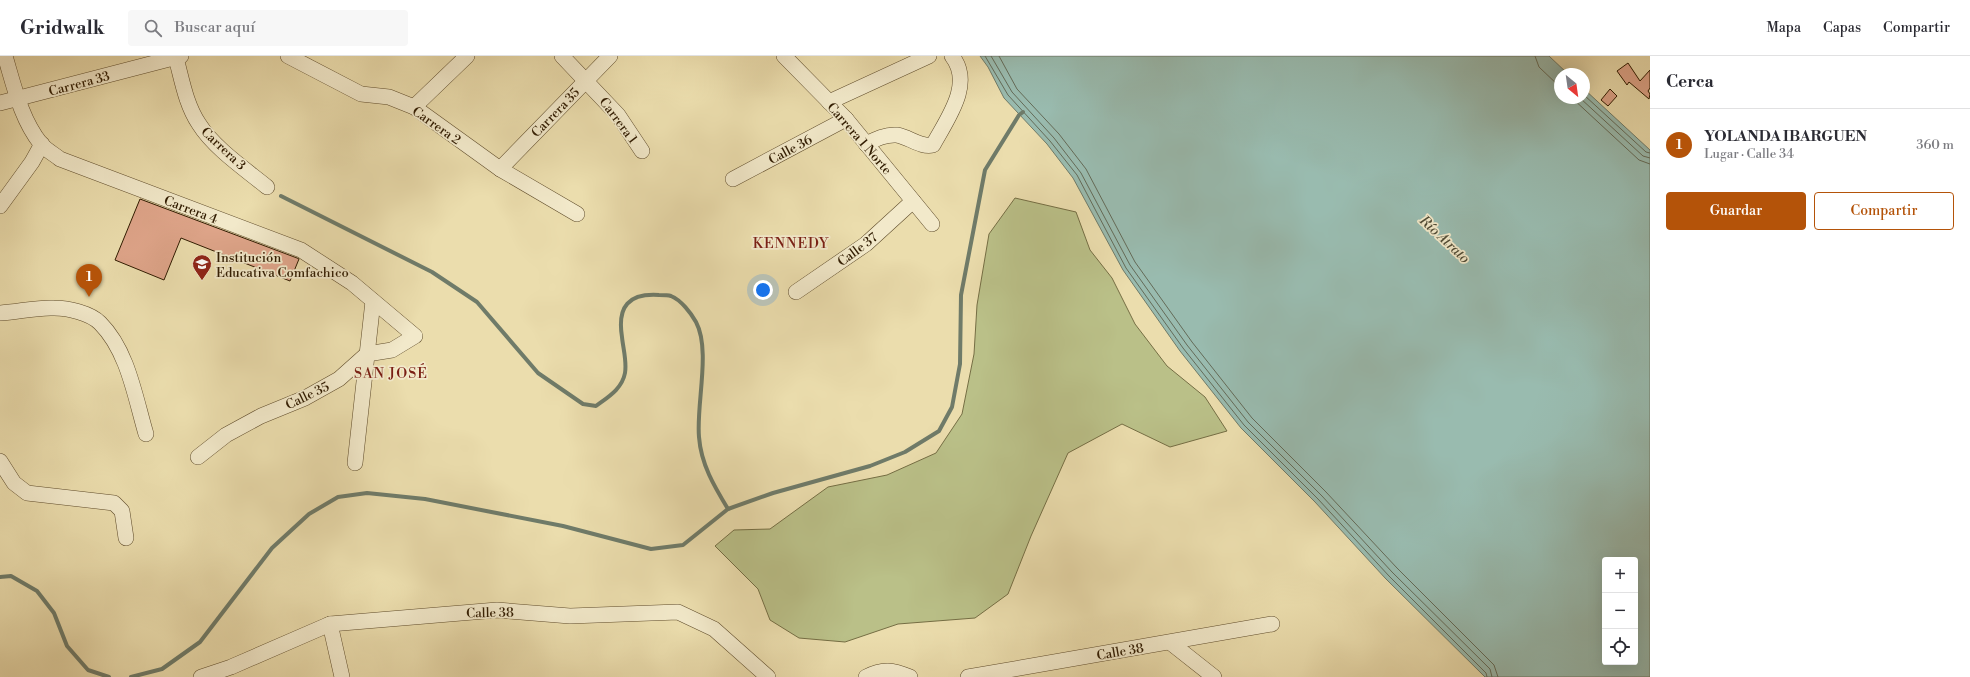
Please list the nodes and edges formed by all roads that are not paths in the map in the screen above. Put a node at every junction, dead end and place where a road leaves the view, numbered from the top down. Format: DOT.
graph roads {
  1 [pos="5,56"];
  2 [pos="288,56"];
  3 [pos="467,56"];
  4 [pos="562,56"];
  5 [pos="610,56"];
  6 [pos="784,56"];
  7 [pos="929,56"];
  8 [pos="952,56"];
  9 [pos="178,57"];
  10 [pos="586,80"];
  11 [pos="17,99"];
  12 [pos="829,102"];
  13 [pos="0,103"];
  14 [pos="414,107"];
  15 [pos="846,120"];
  16 [pos="42,144"];
  17 [pos="866,144"];
  18 [pos="642,151"];
  19 [pos="500,169"];
  20 [pos="733,179"];
  21 [pos="267,187"];
  22 [pos="914,201"];
  23 [pos="0,206"];
  24 [pos="577,214"];
  25 [pos="932,224"];
  26 [pos="796,292"];
  27 [pos="373,301"];
  28 [pos="0,313"];
  29 [pos="367,354"];
  30 [pos="146,434"];
  31 [pos="198,457"];
  32 [pos="0,461"];
  33 [pos="354,463"];
  34 [pos="126,538"];
  35 [pos="330,624"];
  36 [pos="1272,624"];
  37 [pos="1171,643"];
  38 [pos="232,672"];
  39 [pos="201,677"];
  40 [pos="342,677"];
  41 [pos="768,677"];
  42 [pos="866,677"];
  43 [pos="910,677"];
  44 [pos="968,677"];
  45 [pos="1214,677"];
  1 -- 11 [label="street, Carrera 4"];
  2 -- 14 [label="street, Carrera 2"];
  3 -- 14 [label="street"];
  4 -- 10 [label="street, Carrera 1"];
  5 -- 10 [label="street, Carrera 35"];
  6 -- 12 [label="street, Carrera 1 Norte"];
  7 -- 12 [label="street"];
  8 -- 17 [label="street"];
  9 -- 11 [label="street, Carrera 33"];
  9 -- 21 [label="street, Carrera 3"];
  10 -- 18 [label="street, Carrera 1"];
  10 -- 19 [label="street, Carrera 35"];
  11 -- 13 [label="street, Carrera 33"];
  11 -- 16 [label="street, Carrera 4"];
  12 -- 15 [label="street, Carrera 1 Norte"];
  14 -- 19 [label="street, Carrera 2"];
  15 -- 17 [label="street, Carrera 1 Norte"];
  15 -- 20 [label="street, Calle 36"];
  16 -- 23 [label="street"];
  16 -- 27 [label="street, Carrera 4"];
  17 -- 22 [label="street, Carrera 1 Norte"];
  19 -- 24 [label="street, Carrera 2"];
  22 -- 25 [label="street, Carrera 1 Norte"];
  22 -- 26 [label="street, Calle 37"];
  27 -- 29 [label="street"];
  27 -- 29 [label="street, Carrera 4"];
  28 -- 30 [label="street"];
  29 -- 31 [label="street, Calle 35"];
  29 -- 33 [label="street"];
  32 -- 34 [label="street"];
  35 -- 38 [label="street, Calle 38"];
  35 -- 40 [label="street"];
  35 -- 41 [label="street, Calle 38"];
  36 -- 37 [label="street, Calle 38"];
  37 -- 44 [label="street, Calle 38"];
  37 -- 45 [label="street"];
  38 -- 39 [label="street, Calle 38"];
  42 -- 43 [label="street"];
}
